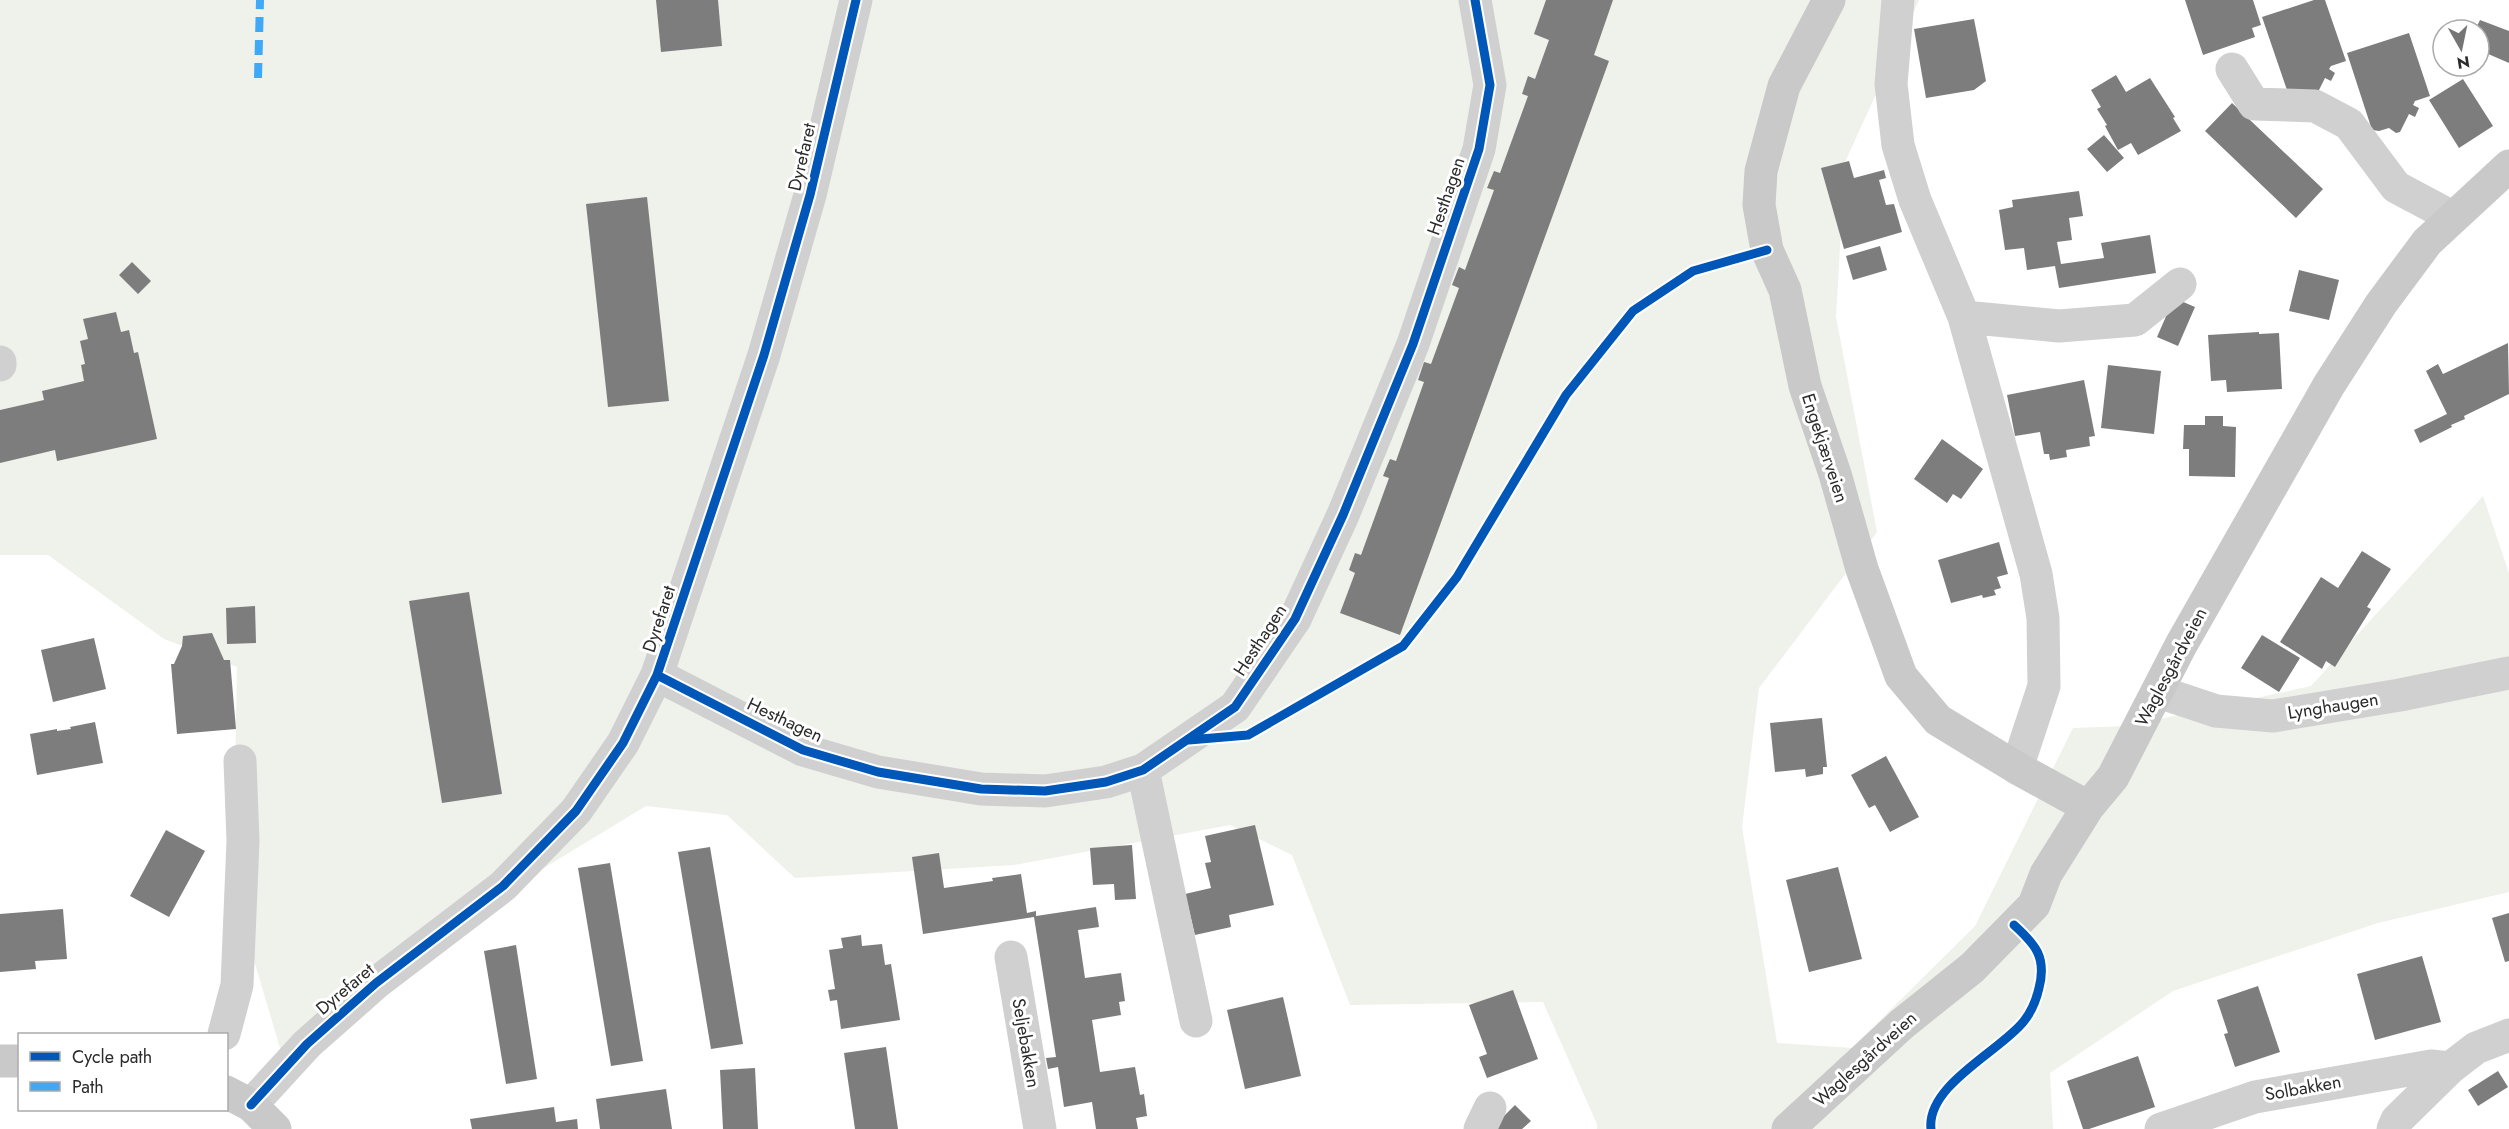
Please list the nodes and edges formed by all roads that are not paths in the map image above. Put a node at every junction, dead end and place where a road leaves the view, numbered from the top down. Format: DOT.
graph roads {
  1 [pos="856,0"];
  2 [pos="1475,0"];
  3 [pos="1829,0"];
  4 [pos="1898,0"];
  5 [pos="2232,69"];
  6 [pos="2509,166"];
  7 [pos="2450,219"];
  8 [pos="2180,284"];
  9 [pos="1964,316"];
  10 [pos="2509,673"];
  11 [pos="657,675"];
  12 [pos="2159,692"];
  13 [pos="240,761"];
  14 [pos="2017,768"];
  15 [pos="1143,770"];
  16 [pos="2088,807"];
  17 [pos="1011,957"];
  18 [pos="1196,1021"];
  19 [pos="225,1033"];
  20 [pos="2509,1035"];
  21 [pos="0,1061"];
  22 [pos="18,1061"];
  23 [pos="2450,1068"];
  24 [pos="239,1098"];
  25 [pos="275,1129"];
  26 [pos="1040,1129"];
  27 [pos="1788,1129"];
  28 [pos="2161,1129"];
  29 [pos="2393,1129"];
  1 -- 11 [label="street, Dyrefaret"];
  2 -- 15 [label="street, Hesthagen"];
  3 -- 14 [label="main road, Engekjærveien"];
  4 -- 9 [label="street"];
  5 -- 7 [label="street"];
  6 -- 7 [label="main road, Waglesgårdveien"];
  7 -- 12 [label="main road, Waglesgårdveien"];
  8 -- 9 [label="street"];
  9 -- 14 [label="street"];
  10 -- 12 [label="street, Lynghaugen"];
  11 -- 15 [label="street, Hesthagen"];
  11 -- 24 [label="street, Dyrefaret"];
  12 -- 16 [label="main road, Waglesgårdveien"];
  13 -- 19 [label="street"];
  14 -- 16 [label="main road, Engekjærveien"];
  15 -- 18 [label="street"];
  16 -- 27 [label="main road, Waglesgårdveien"];
  17 -- 26 [label="street, Seljebakken"];
  20 -- 23 [label="street"];
  21 -- 22 [label="main road"];
  23 -- 28 [label="street, Solbakken"];
  23 -- 29 [label="street"];
  24 -- 25 [label="main road"];
}
